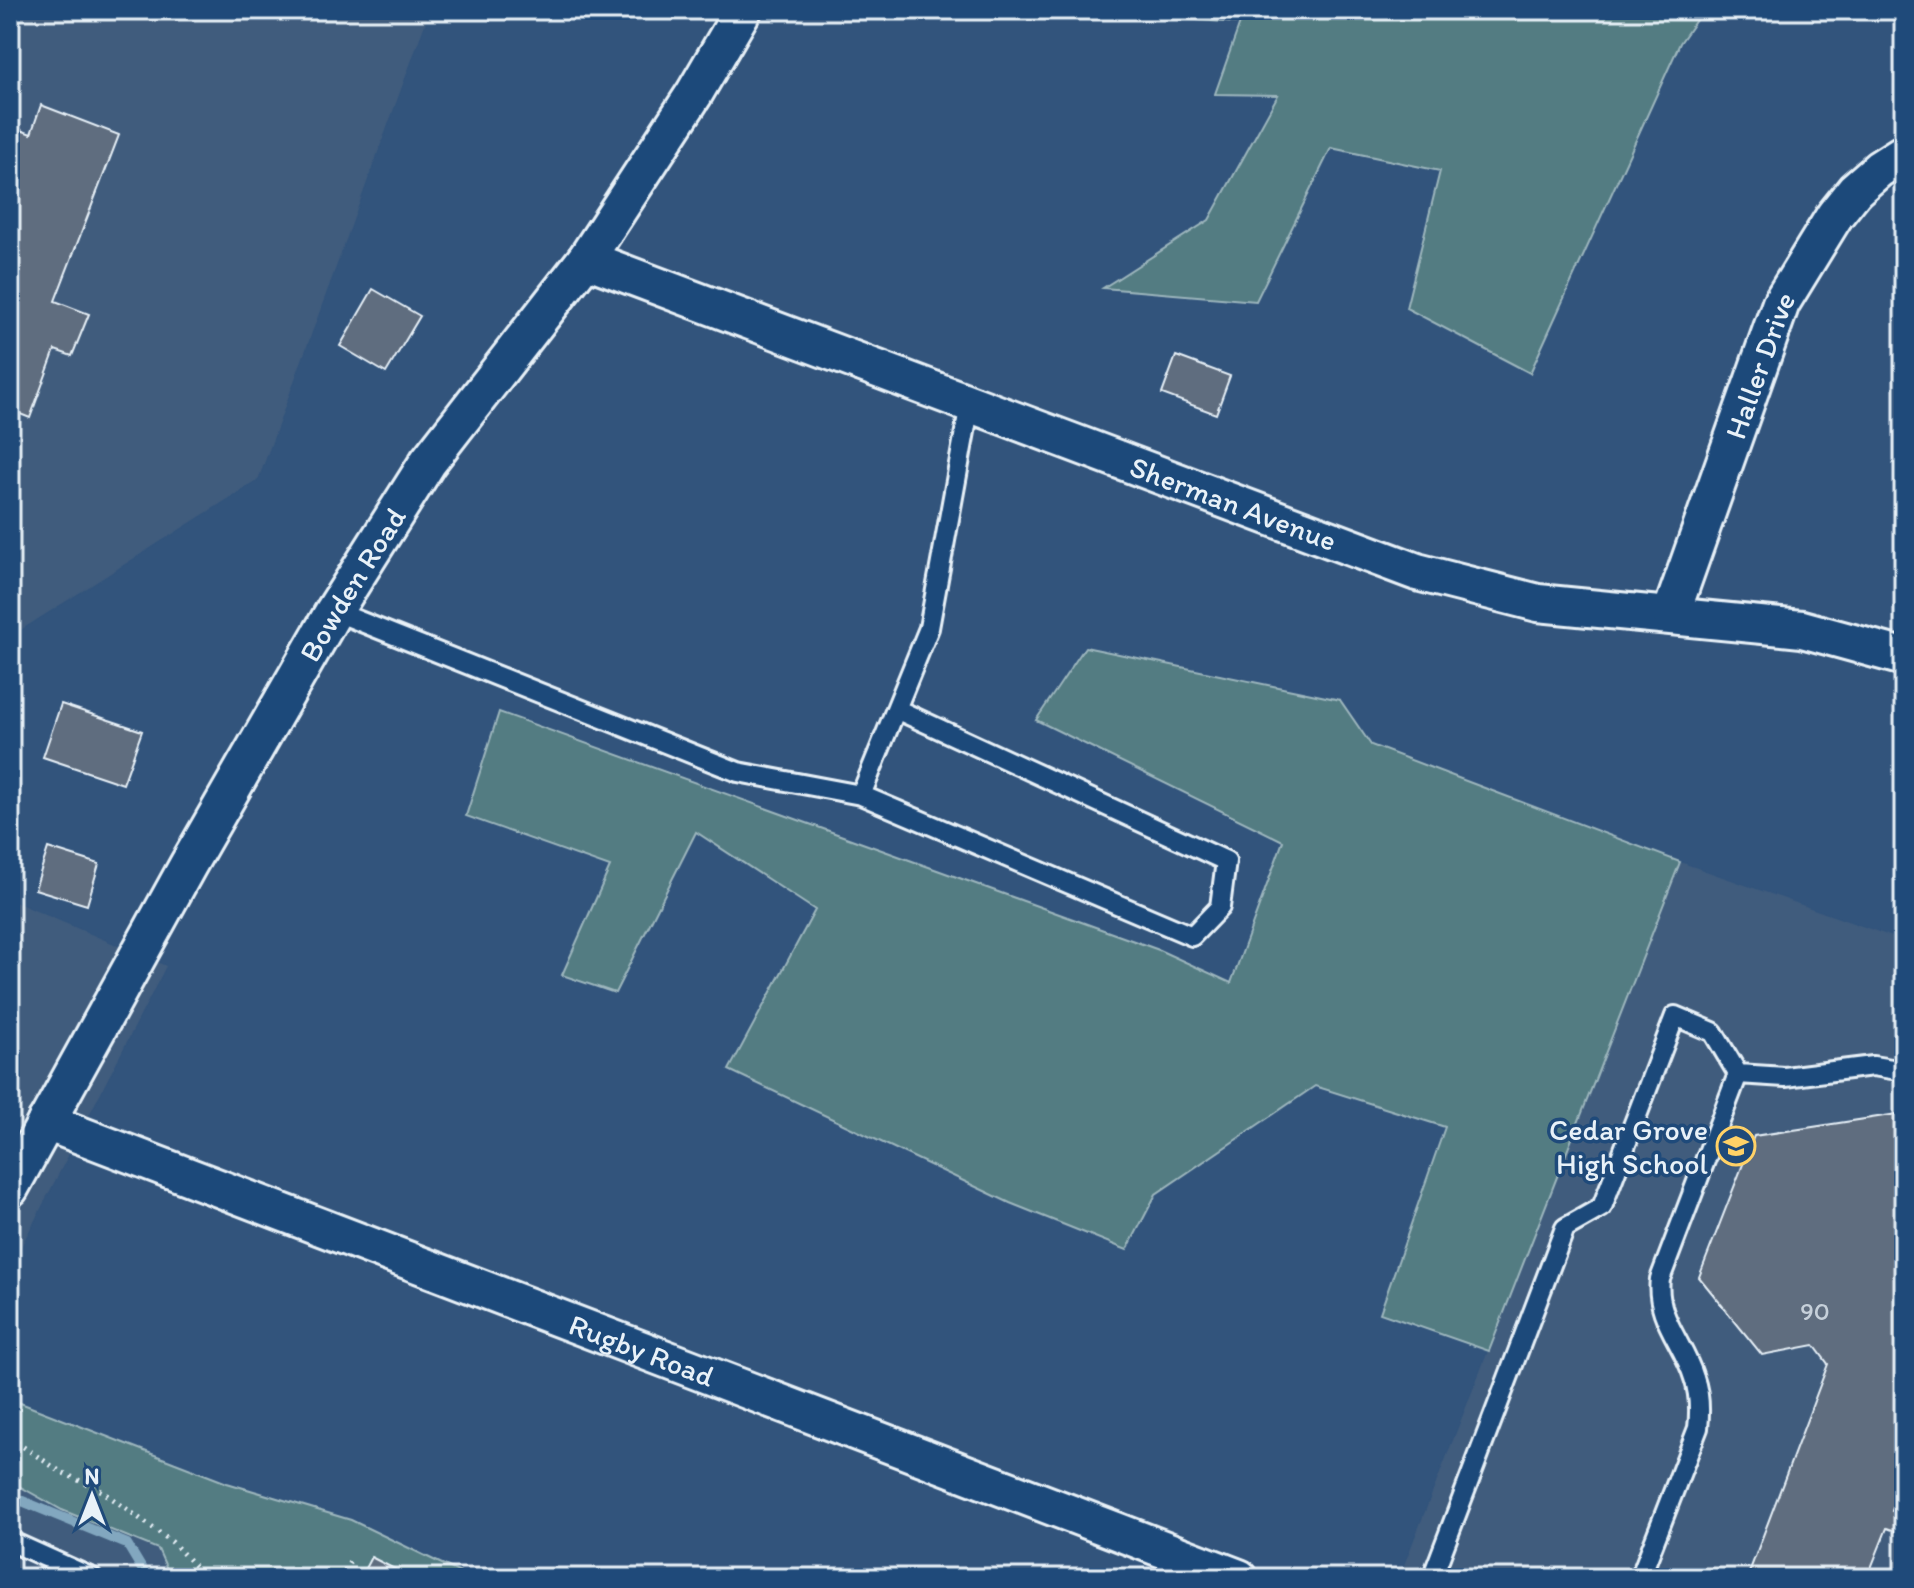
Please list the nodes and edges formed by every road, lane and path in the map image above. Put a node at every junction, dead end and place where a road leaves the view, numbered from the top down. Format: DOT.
graph roads {
  1 [pos="743,10"];
  2 [pos="1904,153"];
  3 [pos="586,259"];
  4 [pos="970,404"];
  5 [pos="334,611"];
  6 [pos="1671,614"];
  7 [pos="1904,657"];
  8 [pos="896,709"];
  9 [pos="861,795"];
  10 [pos="1904,1071"];
  11 [pos="1738,1074"];
  12 [pos="46,1122"];
  13 [pos="10,1188"];
  14 [pos="10,1438"];
  15 [pos="10,1541"];
  16 [pos="351,1560"];
  17 [pos="92,1578"];
  18 [pos="206,1578"];
  19 [pos="341,1578"];
  20 [pos="1239,1578"];
  21 [pos="1432,1578"];
  22 [pos="1640,1578"];
  1 -- 3 [label="street, Bowden Road"];
  2 -- 6 [label="street, Haller Drive"];
  3 -- 4 [label="street, Sherman Avenue"];
  3 -- 5 [label="street, Bowden Road"];
  4 -- 6 [label="street, Sherman Avenue"];
  4 -- 8 [label="lane"];
  5 -- 9 [label="lane"];
  5 -- 12 [label="street, Bowden Road"];
  6 -- 7 [label="street, Sherman Avenue"];
  8 -- 9 [label="lane"];
  8 -- 9 [label="lane"];
  10 -- 11 [label="lane"];
  11 -- 21 [label="lane"];
  11 -- 22 [label="lane"];
  12 -- 13 [label="street, Bowden Road"];
  12 -- 20 [label="street, Rugby Road"];
  14 -- 18 [label="path"];
  15 -- 17 [label="lane"];
  16 -- 19 [label="path"];
}
